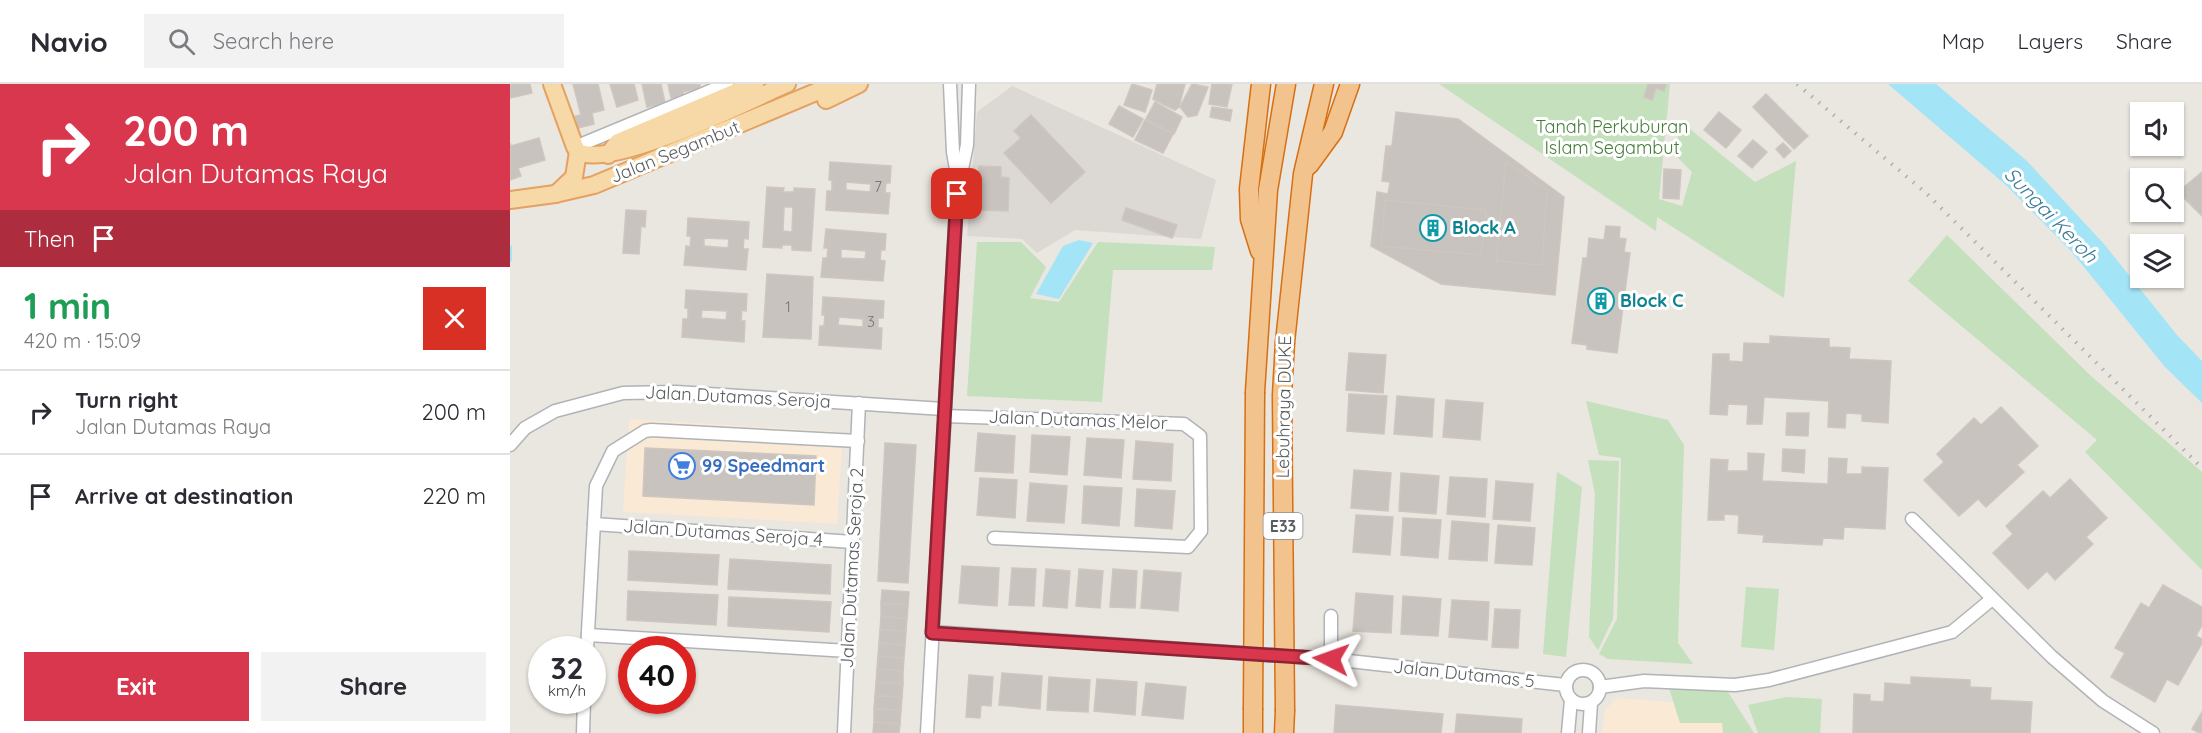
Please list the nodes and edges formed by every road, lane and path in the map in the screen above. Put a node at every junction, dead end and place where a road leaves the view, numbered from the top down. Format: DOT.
graph roads {
  1 [pos="552,84"];
  2 [pos="727,84"];
  3 [pos="755,84"];
  4 [pos="787,84"];
  5 [pos="835,84"];
  6 [pos="859,84"];
  7 [pos="944,84"];
  8 [pos="950,84"];
  9 [pos="969,84"];
  10 [pos="1261,84"];
  11 [pos="1286,84"];
  12 [pos="1324,84"];
  13 [pos="1350,84"];
  14 [pos="952,108"];
  15 [pos="576,150"];
  16 [pos="645,153"];
  17 [pos="608,155"];
  18 [pos="1303,174"];
  19 [pos="958,180"];
  20 [pos="594,185"];
  21 [pos="555,195"];
  22 [pos="510,200"];
  23 [pos="1262,258"];
  24 [pos="859,403"];
  25 [pos="944,412"];
  26 [pos="858,441"];
  27 [pos="510,445"];
  28 [pos="1912,519"];
  29 [pos="594,524"];
  30 [pos="994,538"];
  31 [pos="853,542"];
  32 [pos="1992,599"];
  33 [pos="1331,616"];
  34 [pos="932,633"];
  35 [pos="588,635"];
  36 [pos="848,651"];
  37 [pos="1331,659"];
  38 [pos="1565,685"];
  39 [pos="1600,687"];
  40 [pos="1571,700"];
  41 [pos="1591,703"];
  42 [pos="583,714"];
  43 [pos="582,733"];
  44 [pos="844,733"];
  45 [pos="927,733"];
  46 [pos="1253,733"];
  47 [pos="1284,733"];
  48 [pos="1568,733"];
  49 [pos="1588,733"];
  50 [pos="2153,733"];
  1 -- 15 [label="main road"];
  2 -- 15 [label="street"];
  3 -- 17 [label="main road"];
  4 -- 16 [label="main road, Jalan Segambut"];
  5 -- 16 [label="main road, Jalan Segambut"];
  6 -- 20 [label="main road"];
  7 -- 14 [label="street"];
  8 -- 14 [label="street"];
  9 -- 19 [label="street"];
  10 -- 23 [label="highway, E33"];
  11 -- 23 [label="highway, Lebuhraya DUKE / E33"];
  12 -- 18 [label="highway, Lebuhraya DUKE / E33"];
  13 -- 18 [label="highway"];
  14 -- 19 [label="street"];
  15 -- 17 [label="main road, Jalan Segambut"];
  15 -- 21 [label="main road"];
  16 -- 17 [label="main road, Jalan Segambut"];
  16 -- 20 [label="main road, Jalan Segambut"];
  18 -- 47 [label="highway, Lebuhraya DUKE / E33, bridge"];
  19 -- 25 [label="street"];
  20 -- 21 [label="main road, Jalan Segambut"];
  21 -- 22 [label="main road, Jalan Segambut"];
  23 -- 46 [label="highway, Lebuhraya DUKE / E33, bridge"];
  24 -- 25 [label="street, Jalan Dutamas Seroja"];
  24 -- 26 [label="street, Jalan Dutamas Seroja 2"];
  24 -- 27 [label="street, Jalan Dutamas Seroja"];
  25 -- 30 [label="street, Jalan Dutamas Melor"];
  25 -- 34 [label="street"];
  26 -- 29 [label="street"];
  26 -- 31 [label="street, Jalan Dutamas Seroja 2"];
  28 -- 32 [label="street"];
  29 -- 31 [label="street, Jalan Dutamas Seroja 4"];
  29 -- 35 [label="street"];
  31 -- 36 [label="street, Jalan Dutamas Seroja 2"];
  32 -- 39 [label="street"];
  32 -- 50 [label="street"];
  33 -- 37 [label="street"];
  34 -- 37 [label="street, Jalan Dutamas 5"];
  34 -- 45 [label="street"];
  35 -- 36 [label="street"];
  36 -- 44 [label="street, Jalan Dutamas Seroja 2"];
  37 -- 38 [label="street, Jalan Dutamas 5"];
  38 -- 39 [label="street"];
  38 -- 40 [label="street"];
  39 -- 41 [label="street"];
  40 -- 41 [label="street"];
  40 -- 48 [label="street"];
  41 -- 49 [label="street"];
  42 -- 43 [label="street"];
}
